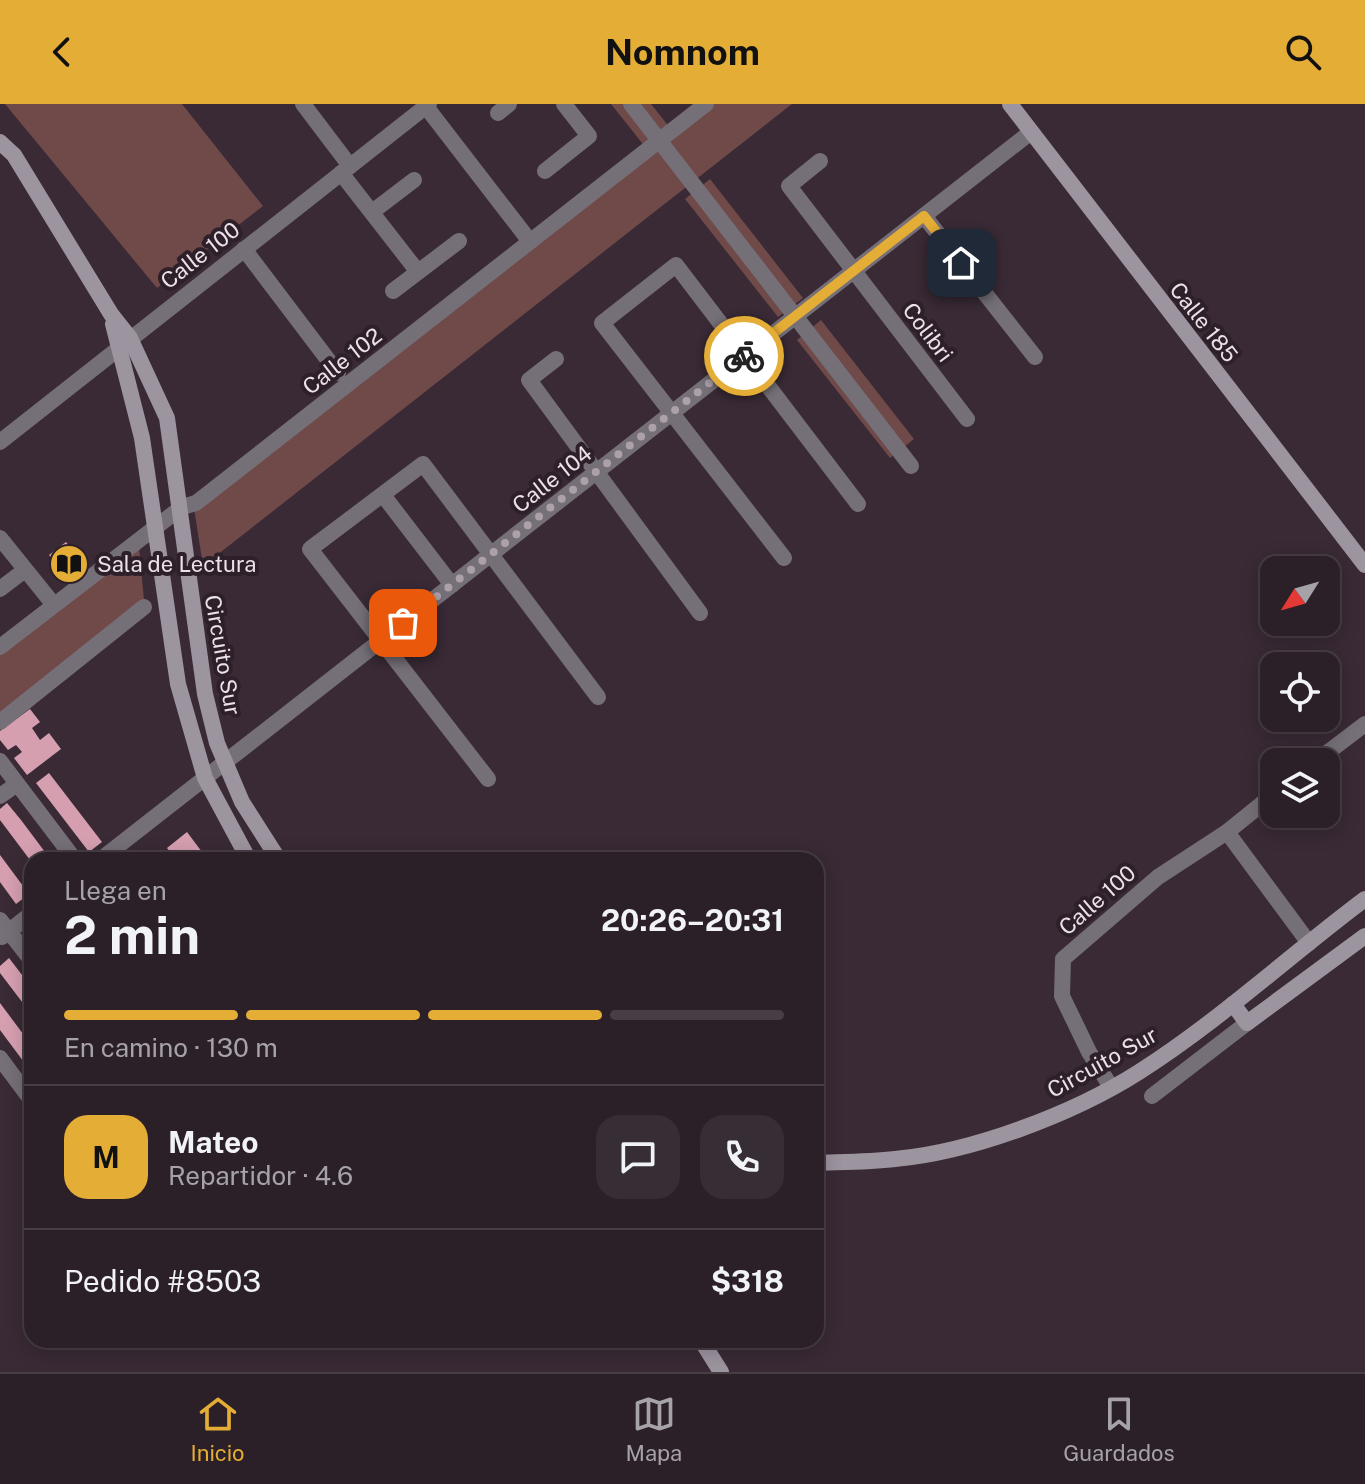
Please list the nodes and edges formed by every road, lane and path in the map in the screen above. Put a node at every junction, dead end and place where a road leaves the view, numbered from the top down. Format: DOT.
graph roads {
  1 [pos="303,104"];
  2 [pos="564,104"];
  3 [pos="631,104"];
  4 [pos="706,104"];
  5 [pos="1010,104"];
  6 [pos="426,105"];
  7 [pos="1031,132"];
  8 [pos="660,140"];
  9 [pos="0,142"];
  10 [pos="820,161"];
  11 [pos="345,169"];
  12 [pos="545,171"];
  13 [pos="414,180"];
  14 [pos="372,212"];
  15 [pos="924,216"];
  16 [pos="525,235"];
  17 [pos="459,241"];
  18 [pos="244,249"];
  19 [pos="854,270"];
  20 [pos="418,272"];
  21 [pos="393,291"];
  22 [pos="796,316"];
  23 [pos="125,342"];
  24 [pos="746,355"];
  25 [pos="1035,357"];
  26 [pos="556,359"];
  27 [pos="338,373"];
  28 [pos="673,412"];
  29 [pos="967,419"];
  30 [pos="0,442"];
  31 [pos="911,466"];
  32 [pos="598,470"];
  33 [pos="383,495"];
  34 [pos="858,504"];
  35 [pos="182,507"];
  36 [pos="157,526"];
  37 [pos="0,538"];
  38 [pos="491,554"];
  39 [pos="784,558"];
  40 [pos="1365,565"];
  41 [pos="25,570"];
  42 [pos="452,585"];
  43 [pos="0,589"];
  44 [pos="54,605"];
  45 [pos="144,607"];
  46 [pos="700,613"];
  47 [pos="381,640"];
  48 [pos="0,647"];
  49 [pos="598,697"];
  50 [pos="0,722"];
  51 [pos="1365,724"];
  52 [pos="1333,748"];
  53 [pos="0,761"];
  54 [pos="224,762"];
  55 [pos="205,778"];
  56 [pos="488,779"];
  57 [pos="17,784"];
  58 [pos="0,796"];
  59 [pos="1260,805"];
  60 [pos="1227,832"];
  61 [pos="69,852"];
  62 [pos="110,852"];
  63 [pos="245,852"];
  64 [pos="274,852"];
  65 [pos="1365,899"];
  66 [pos="24,918"];
  67 [pos="1326,928"];
  68 [pos="3,930"];
  69 [pos="1365,936"];
  70 [pos="1309,943"];
  71 [pos="24,952"];
  72 [pos="1345,952"];
  73 [pos="1233,1004"];
  74 [pos="1247,1023"];
  75 [pos="0,1058"];
  76 [pos="1111,1087"];
  77 [pos="24,1090"];
  78 [pos="1152,1096"];
  79 [pos="824,1163"];
  80 [pos="706,1348"];
  81 [pos="721,1372"];
  1 -- 11 [label="street"];
  2 -- 12 [label="street"];
  3 -- 8 [label="street"];
  4 -- 8 [label="street, Calle 102"];
  5 -- 7 [label="street, Calle 185"];
  6 -- 11 [label="street, Calle 100"];
  6 -- 16 [label="street"];
  7 -- 15 [label="street, Calle 104"];
  7 -- 40 [label="street, Calle 185"];
  8 -- 22 [label="street"];
  8 -- 35 [label="street, Calle 102"];
  9 -- 23 [label="street, Circuito Sur"];
  10 -- 19 [label="street, Colibri"];
  11 -- 14 [label="street"];
  11 -- 18 [label="street, Calle 100"];
  13 -- 14 [label="street"];
  14 -- 20 [label="street"];
  15 -- 19 [label="street, Calle 104"];
  15 -- 25 [label="street"];
  17 -- 20 [label="street"];
  18 -- 23 [label="street, Calle 100"];
  18 -- 27 [label="street"];
  19 -- 22 [label="street, Calle 104"];
  19 -- 29 [label="street, Colibri"];
  20 -- 21 [label="street"];
  22 -- 24 [label="street, Calle 104"];
  22 -- 31 [label="street"];
  23 -- 30 [label="street, Calle 100"];
  23 -- 35 [label="street, Circuito Sur"];
  23 -- 36 [label="street, Circuito Sur"];
  24 -- 28 [label="street, Calle 104"];
  24 -- 28 [label="street"];
  24 -- 34 [label="street"];
  26 -- 32 [label="street"];
  28 -- 32 [label="street, Calle 104"];
  28 -- 39 [label="street"];
  32 -- 38 [label="street, Calle 104"];
  32 -- 46 [label="street"];
  33 -- 38 [label="street"];
  33 -- 42 [label="street"];
  33 -- 47 [label="street"];
  35 -- 36 [label="street, Calle 102"];
  35 -- 54 [label="street, Circuito Sur"];
  36 -- 44 [label="street, Calle 102"];
  36 -- 55 [label="street, Circuito Sur"];
  37 -- 41 [label="street"];
  38 -- 42 [label="street, Calle 104"];
  38 -- 49 [label="street"];
  41 -- 43 [label="street"];
  41 -- 44 [label="street"];
  42 -- 47 [label="street, Calle 104"];
  44 -- 48 [label="street, Calle 102"];
  45 -- 50 [label="street"];
  47 -- 54 [label="street, Calle 104"];
  47 -- 56 [label="street"];
  51 -- 52 [label="street"];
  53 -- 57 [label="street"];
  54 -- 55 [label="street, Calle 104"];
  54 -- 64 [label="street, Circuito Sur"];
  55 -- 62 [label="street, Calle 104"];
  55 -- 63 [label="street, Circuito Sur"];
  57 -- 58 [label="street"];
  57 -- 61 [label="street"];
  59 -- 60 [label="street, Calle 100"];
  60 -- 70 [label="street"];
  60 -- 76 [label="street, Calle 100"];
  65 -- 67 [label="street, Circuito Sur"];
  66 -- 68 [label="street"];
  67 -- 70 [label="street, Circuito Sur"];
  67 -- 72 [label="street"];
  68 -- 71 [label="street"];
  69 -- 72 [label="street"];
  70 -- 73 [label="street, Circuito Sur"];
  72 -- 74 [label="street"];
  73 -- 74 [label="street"];
  73 -- 76 [label="street, Circuito Sur"];
  74 -- 78 [label="street"];
  75 -- 77 [label="street"];
  76 -- 79 [label="street, Circuito Sur"];
  80 -- 81 [label="street"];
}
